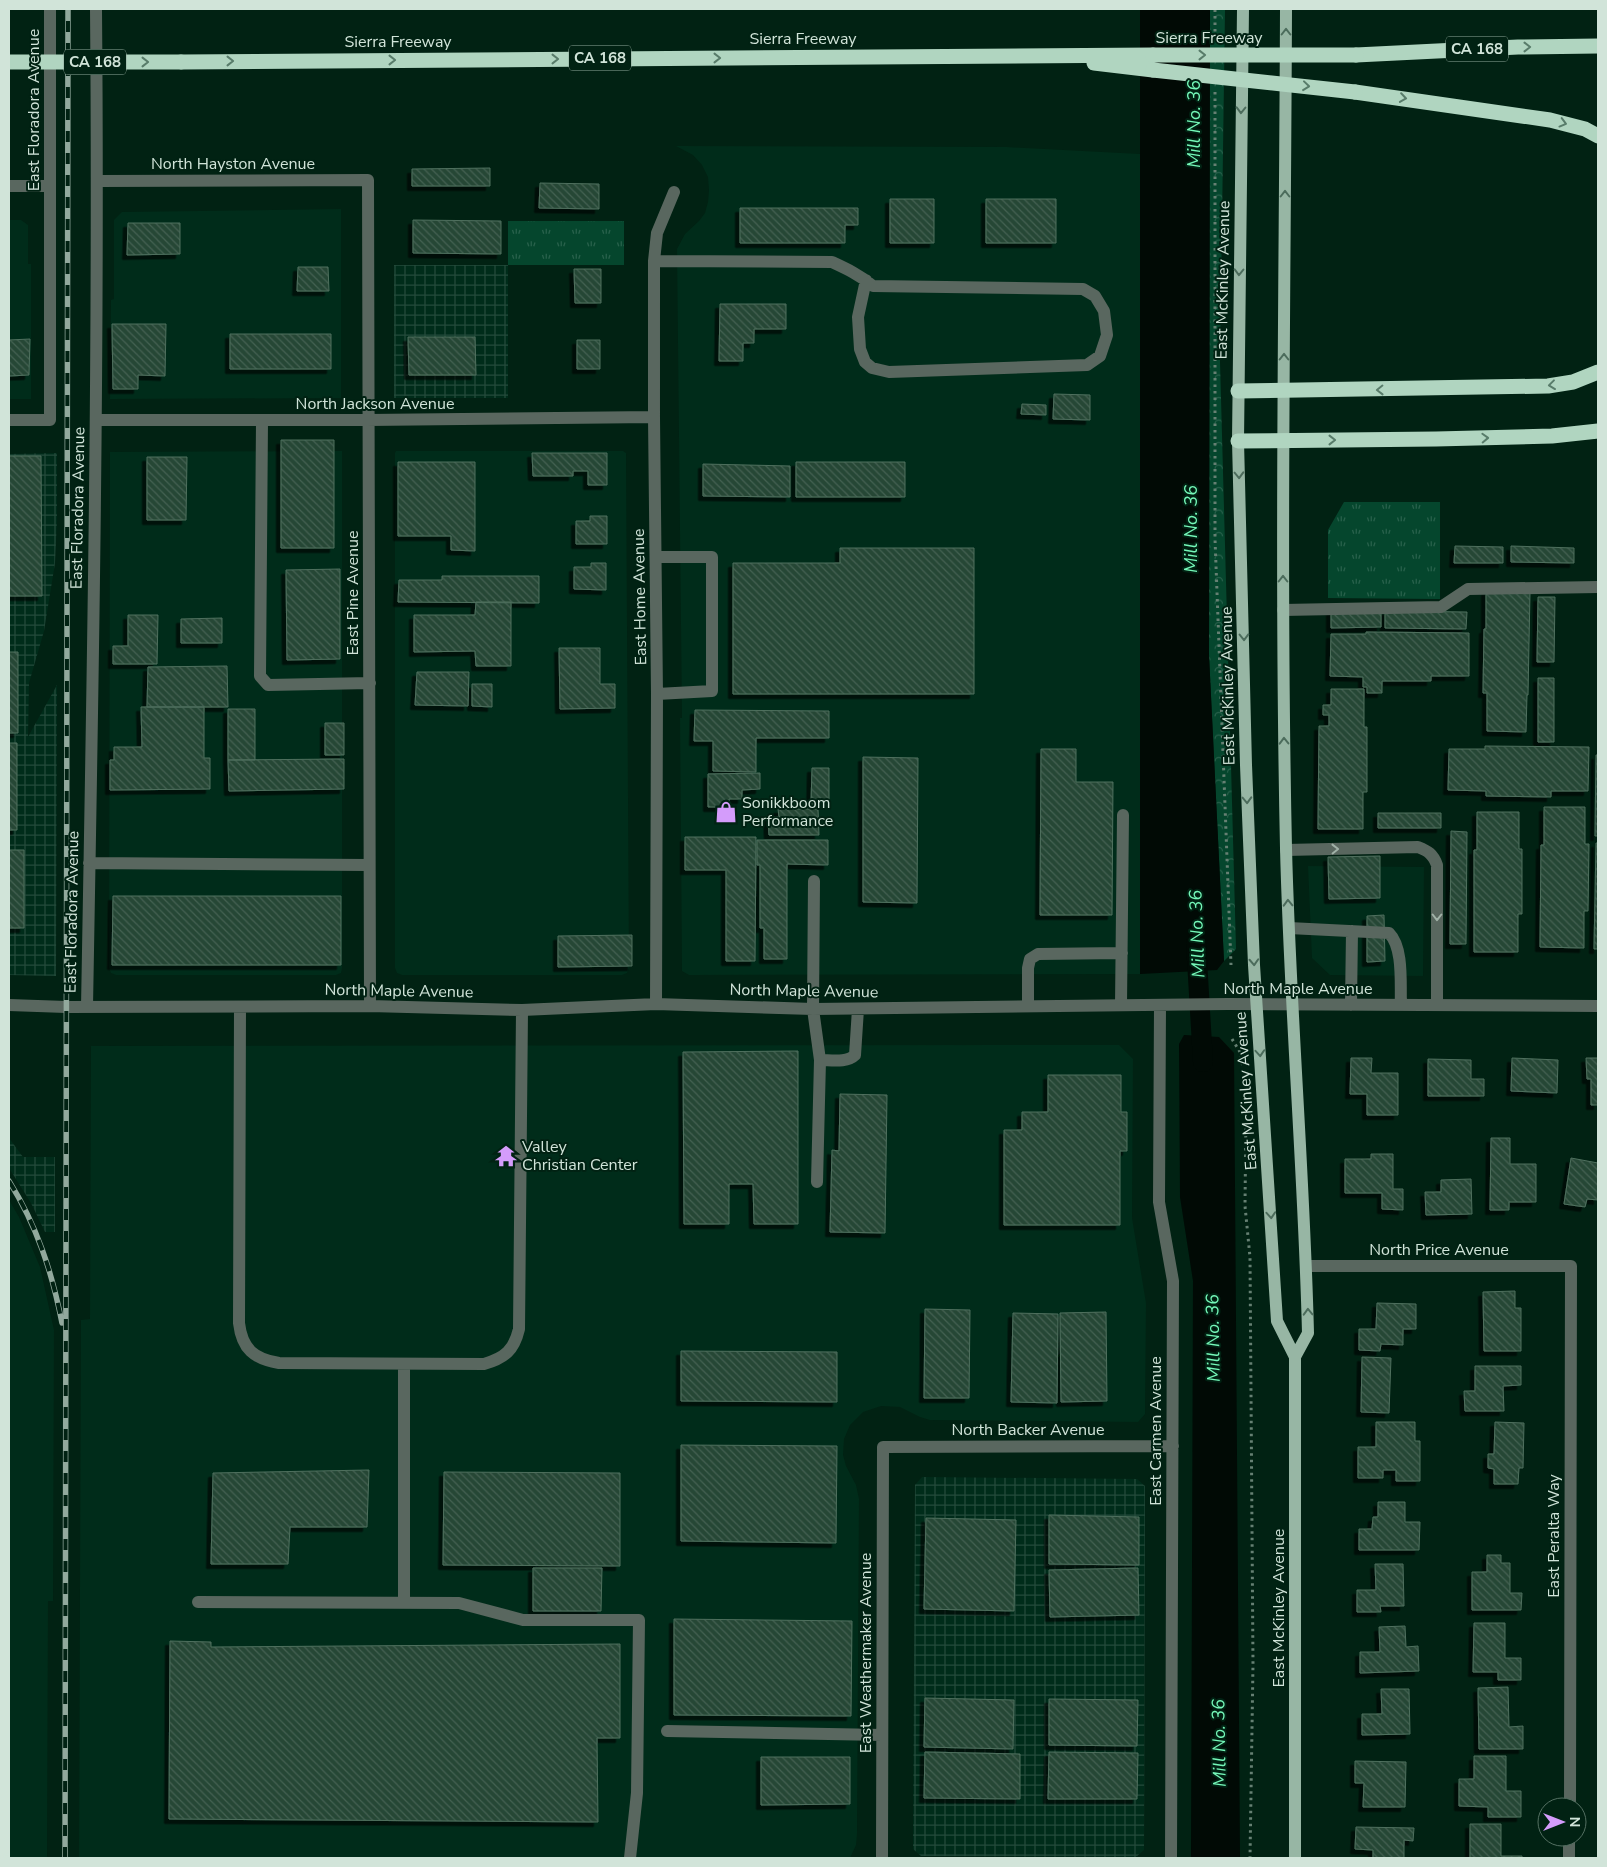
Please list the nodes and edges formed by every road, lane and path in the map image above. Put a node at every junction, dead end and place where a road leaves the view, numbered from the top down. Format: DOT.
graph roads {
  1 [pos="50,9"];
  2 [pos="96,9"];
  3 [pos="1215,9"];
  4 [pos="1243,9"];
  5 [pos="1286,9"];
  6 [pos="1215,39"];
  7 [pos="1598,46"];
  8 [pos="9,62"];
  9 [pos="1153,63"];
  10 [pos="1215,89"];
  11 [pos="1598,136"];
  12 [pos="368,180"];
  13 [pos="98,181"];
  14 [pos="9,186"];
  15 [pos="50,186"];
  16 [pos="674,192"];
  17 [pos="654,261"];
  18 [pos="866,280"];
  19 [pos="1598,372"];
  20 [pos="1238,391"];
  21 [pos="1284,391"];
  22 [pos="654,417"];
  23 [pos="9,420"];
  24 [pos="96,420"];
  25 [pos="262,420"];
  26 [pos="368,420"];
  27 [pos="1598,431"];
  28 [pos="1284,440"];
  29 [pos="1238,441"];
  30 [pos="656,557"];
  31 [pos="1598,587"];
  32 [pos="1283,610"];
  33 [pos="370,682"];
  34 [pos="657,694"];
  35 [pos="1123,815"];
  36 [pos="1286,850"];
  37 [pos="89,863"];
  38 [pos="369,864"];
  39 [pos="814,880"];
  40 [pos="1289,928"];
  41 [pos="1352,931"];
  42 [pos="1122,953"];
  43 [pos="1231,965"];
  44 [pos="656,1004"];
  45 [pos="9,1005"];
  46 [pos="1121,1005"];
  47 [pos="1160,1005"];
  48 [pos="1257,1005"];
  49 [pos="1292,1005"];
  50 [pos="1351,1005"];
  51 [pos="1401,1005"];
  52 [pos="1437,1005"];
  53 [pos="370,1006"];
  54 [pos="1028,1006"];
  55 [pos="1598,1006"];
  56 [pos="87,1007"];
  57 [pos="240,1007"];
  58 [pos="858,1008"];
  59 [pos="813,1009"];
  60 [pos="522,1010"];
  61 [pos="1232,1039"];
  62 [pos="820,1060"];
  63 [pos="1244,1073"];
  64 [pos="1246,1104"];
  65 [pos="817,1182"];
  66 [pos="1306,1266"];
  67 [pos="1571,1266"];
  68 [pos="1294,1357"];
  69 [pos="404,1364"];
  70 [pos="1173,1446"];
  71 [pos="883,1447"];
  72 [pos="198,1602"];
  73 [pos="404,1602"];
  74 [pos="667,1731"];
  75 [pos="882,1736"];
  76 [pos="1570,1797"];
  77 [pos="630,1858"];
  78 [pos="882,1858"];
  79 [pos="1171,1858"];
  80 [pos="1250,1858"];
  81 [pos="1295,1858"];
  1 -- 15 [label="street, East Floradora Avenue"];
  2 -- 13 [label="street, East Floradora Avenue"];
  3 -- 6 [label="path"];
  4 -- 20 [label="main road, East McKinley Avenue, one-way"];
  21 -- 5 [label="main road, one-way"];
  9 -- 7 [label="highway, Sierra Freeway / CA 168, one-way, bridge"];
  8 -- 9 [label="highway, Sierra Freeway / CA 168, one-way, bridge"];
  9 -- 11 [label="highway, one-way, bridge"];
  10 -- 43 [label="path"];
  12 -- 13 [label="street, North Hayston Avenue"];
  12 -- 26 [label="street, East Pine Avenue"];
  13 -- 24 [label="street, East Floradora Avenue"];
  14 -- 15 [label="street"];
  15 -- 23 [label="street, East Floradora Avenue"];
  16 -- 17 [label="street, East Home Avenue"];
  17 -- 18 [label="street"];
  17 -- 22 [label="street, East Home Avenue"];
  18 -- 18 [label="street"];
  19 -- 21 [label="highway, one-way"];
  20 -- 21 [label="highway"];
  20 -- 29 [label="main road, East McKinley Avenue"];
  21 -- 28 [label="main road"];
  22 -- 26 [label="street, North Jackson Avenue"];
  22 -- 30 [label="street, East Home Avenue"];
  24 -- 25 [label="street, North Jackson Avenue"];
  24 -- 37 [label="street, East Floradora Avenue"];
  25 -- 26 [label="street, North Jackson Avenue"];
  25 -- 33 [label="street"];
  26 -- 33 [label="street, East Pine Avenue"];
  28 -- 27 [label="highway, one-way"];
  28 -- 29 [label="highway"];
  32 -- 28 [label="main road, one-way"];
  29 -- 48 [label="main road, East McKinley Avenue, one-way"];
  30 -- 34 [label="street, East Home Avenue"];
  30 -- 34 [label="street"];
  31 -- 32 [label="street"];
  36 -- 32 [label="main road, one-way"];
  33 -- 38 [label="street, East Pine Avenue"];
  34 -- 44 [label="street, East Home Avenue"];
  35 -- 42 [label="street"];
  40 -- 36 [label="main road, one-way"];
  36 -- 52 [label="street, one-way"];
  37 -- 38 [label="street"];
  37 -- 56 [label="street, East Floradora Avenue"];
  38 -- 53 [label="street, East Pine Avenue"];
  39 -- 59 [label="street"];
  40 -- 41 [label="street"];
  40 -- 49 [label="main road"];
  41 -- 50 [label="street"];
  41 -- 51 [label="street"];
  42 -- 46 [label="street"];
  42 -- 54 [label="street"];
  44 -- 59 [label="street, North Maple Avenue"];
  44 -- 60 [label="street, North Maple Avenue"];
  45 -- 56 [label="street, North Maple Avenue"];
  46 -- 47 [label="street, North Maple Avenue"];
  46 -- 54 [label="street, North Maple Avenue"];
  47 -- 48 [label="street, North Maple Avenue"];
  47 -- 70 [label="street, East Carmen Avenue"];
  48 -- 49 [label="street, North Maple Avenue"];
  48 -- 68 [label="main road, East McKinley Avenue, one-way"];
  49 -- 50 [label="street, North Maple Avenue"];
  49 -- 66 [label="main road"];
  50 -- 51 [label="street, North Maple Avenue"];
  51 -- 52 [label="street, North Maple Avenue"];
  52 -- 55 [label="street, North Maple Avenue"];
  53 -- 57 [label="street, North Maple Avenue"];
  53 -- 60 [label="street, North Maple Avenue"];
  54 -- 58 [label="street, North Maple Avenue"];
  56 -- 57 [label="street, North Maple Avenue"];
  57 -- 69 [label="street"];
  58 -- 59 [label="street, North Maple Avenue"];
  58 -- 62 [label="street"];
  59 -- 62 [label="street"];
  60 -- 69 [label="street"];
  61 -- 63 [label="path"];
  62 -- 65 [label="street"];
  64 -- 80 [label="path"];
  66 -- 67 [label="street, North Price Avenue"];
  68 -- 66 [label="main road, one-way"];
  67 -- 76 [label="street, East Peralta Way"];
  68 -- 81 [label="main road, East McKinley Avenue"];
  69 -- 73 [label="street"];
  70 -- 71 [label="street, North Backer Avenue"];
  70 -- 79 [label="street, East Carmen Avenue"];
  71 -- 75 [label="street, East Weathermaker Avenue"];
  72 -- 73 [label="street"];
  73 -- 77 [label="street"];
  74 -- 75 [label="street"];
  75 -- 78 [label="street, East Weathermaker Avenue"];
}
